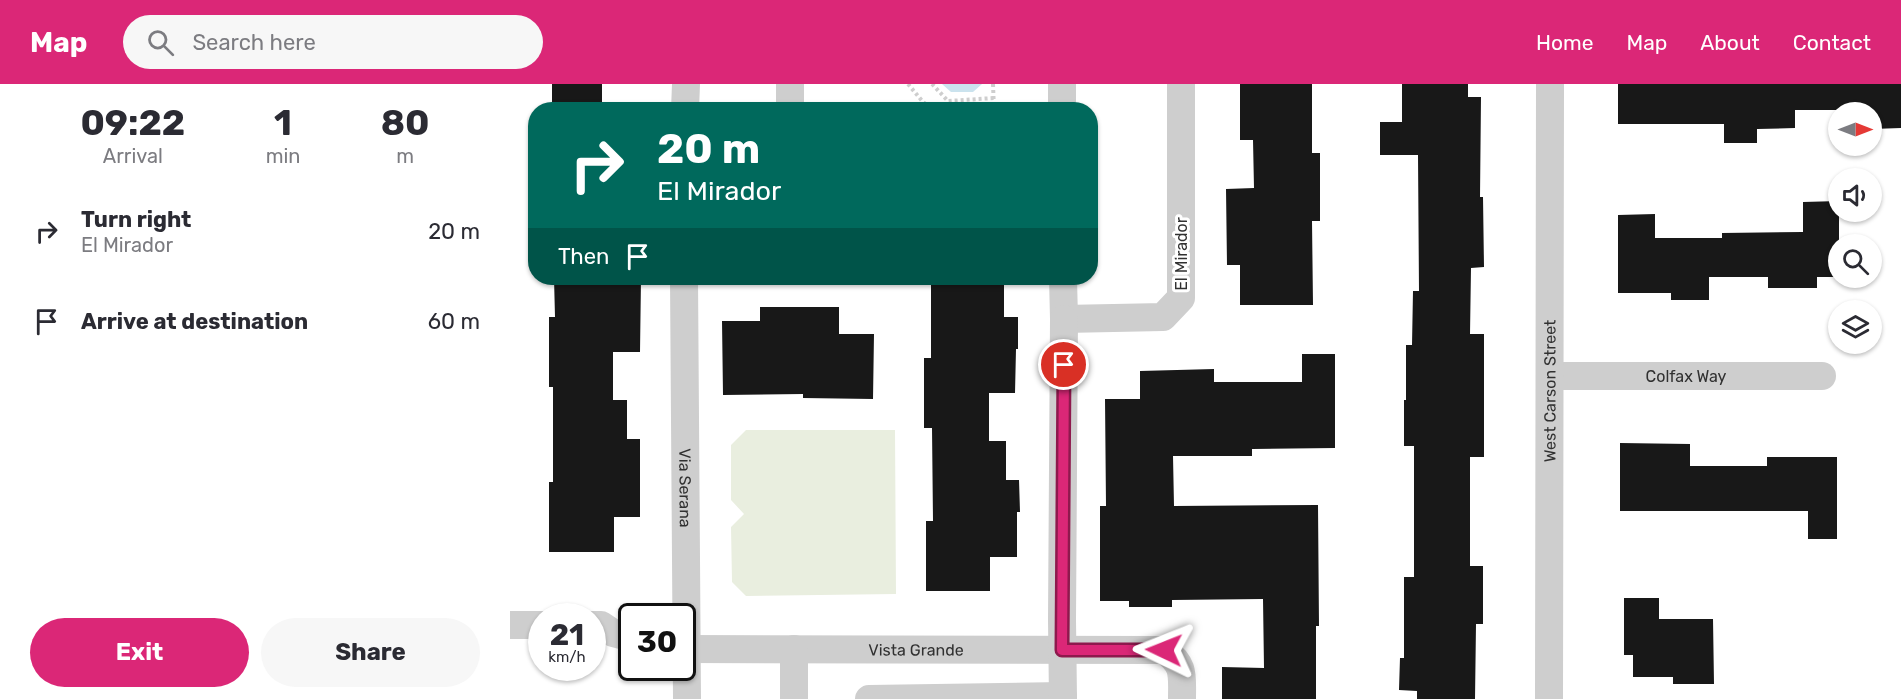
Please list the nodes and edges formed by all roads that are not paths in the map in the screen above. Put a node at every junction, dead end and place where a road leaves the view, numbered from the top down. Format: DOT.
graph roads {
  1 [pos="686,84"];
  2 [pos="790,84"];
  3 [pos="1062,84"];
  4 [pos="1181,84"];
  5 [pos="1550,84"];
  6 [pos="686,102"];
  7 [pos="790,102"];
  8 [pos="1062,102"];
  9 [pos="684,285"];
  10 [pos="1064,285"];
  11 [pos="1064,319"];
  12 [pos="1550,376"];
  13 [pos="1822,376"];
  14 [pos="685,603"];
  15 [pos="510,625"];
  16 [pos="528,625"];
  17 [pos="696,649"];
  18 [pos="794,649"];
  19 [pos="1062,650"];
  20 [pos="686,681"];
  21 [pos="1063,698"];
  22 [pos="687,699"];
  23 [pos="794,699"];
  24 [pos="869,699"];
  25 [pos="1182,699"];
  26 [pos="1549,699"];
  1 -- 6 [label="street"];
  2 -- 7 [label="street"];
  3 -- 8 [label="street"];
  4 -- 11 [label="street, El Mirador"];
  5 -- 12 [label="street, West Carson Street"];
  9 -- 14 [label="street, Via Serana"];
  10 -- 11 [label="street"];
  11 -- 19 [label="street"];
  12 -- 13 [label="street, Colfax Way"];
  12 -- 26 [label="street, West Carson Street"];
  15 -- 16 [label="street"];
  17 -- 18 [label="street, Vista Grande"];
  18 -- 19 [label="street, Vista Grande"];
  18 -- 23 [label="street"];
  19 -- 21 [label="street"];
  19 -- 25 [label="street, Vista Grande"];
  20 -- 22 [label="street, Via Serana"];
  21 -- 24 [label="street"];
}
